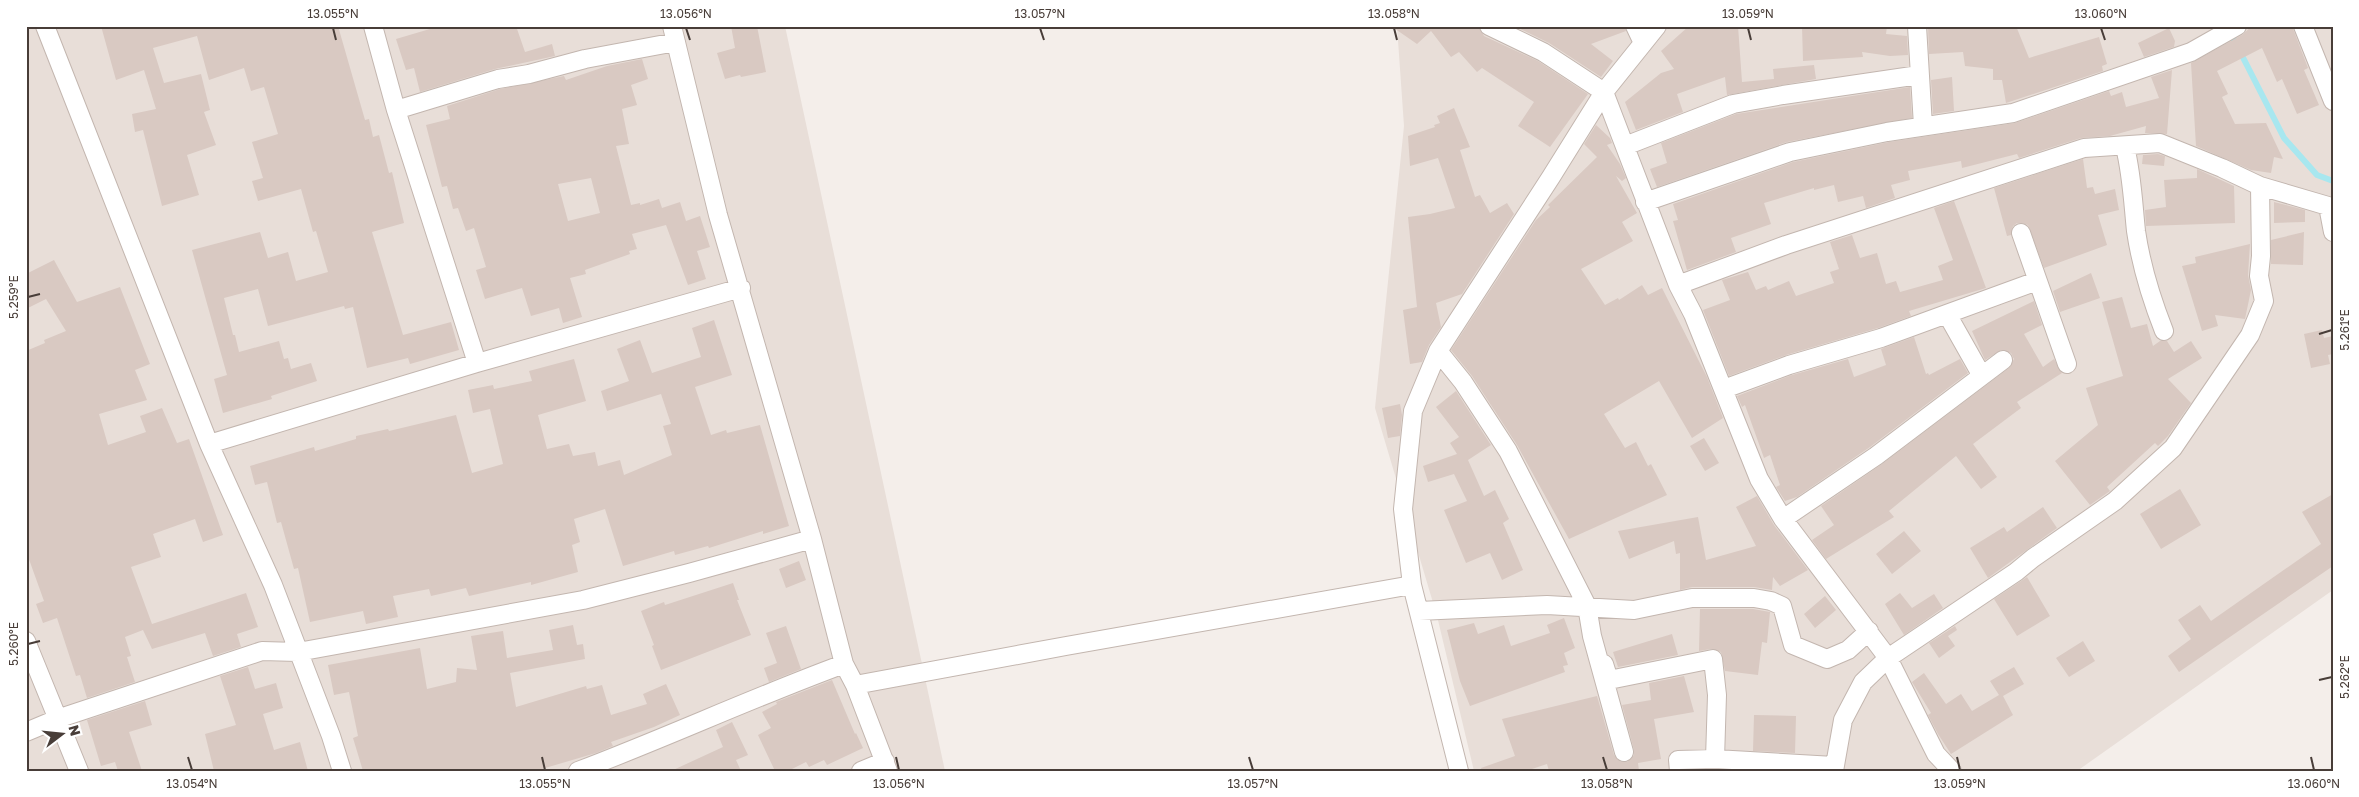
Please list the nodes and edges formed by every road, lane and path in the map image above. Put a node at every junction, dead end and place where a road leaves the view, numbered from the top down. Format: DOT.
graph roads {
  1 [pos="45,26"];
  2 [pos="373,26"];
  3 [pos="1489,26"];
  4 [pos="1635,26"];
  5 [pos="1657,26"];
  6 [pos="1916,26"];
  7 [pos="2238,26"];
  8 [pos="2302,26"];
  9 [pos="674,34"];
  10 [pos="1643,43"];
  11 [pos="1919,75"];
  12 [pos="1604,92"];
  13 [pos="2333,101"];
  14 [pos="396,110"];
  15 [pos="1923,126"];
  16 [pos="1625,146"];
  17 [pos="2126,146"];
  18 [pos="2260,186"];
  19 [pos="1645,202"];
  20 [pos="2330,203"];
  21 [pos="2333,232"];
  22 [pos="2021,233"];
  23 [pos="2037,281"];
  24 [pos="1678,286"];
  25 [pos="741,288"];
  26 [pos="1947,314"];
  27 [pos="2164,331"];
  28 [pos="1438,351"];
  29 [pos="2003,360"];
  30 [pos="477,363"];
  31 [pos="2067,364"];
  32 [pos="1982,376"];
  33 [pos="1724,389"];
  34 [pos="209,444"];
  35 [pos="1783,519"];
  36 [pos="812,539"];
  37 [pos="1412,585"];
  38 [pos="1587,606"];
  39 [pos="1418,611"];
  40 [pos="1869,631"];
  41 [pos="26,641"];
  42 [pos="298,652"];
  43 [pos="1888,658"];
  44 [pos="844,664"];
  45 [pos="854,685"];
  46 [pos="57,719"];
  47 [pos="26,732"];
  48 [pos="1624,752"];
  49 [pos="1715,759"];
  50 [pos="886,766"];
  51 [pos="1834,768"];
  52 [pos="79,771"];
  53 [pos="342,771"];
  54 [pos="578,771"];
  55 [pos="861,771"];
  56 [pos="1459,771"];
  57 [pos="1679,771"];
  58 [pos="1952,771"];
  1 -- 34 [label="street"];
  2 -- 14 [label="street"];
  3 -- 12 [label="street"];
  4 -- 10 [label="street"];
  5 -- 10 [label="street"];
  6 -- 11 [label="street"];
  7 -- 15 [label="street"];
  8 -- 13 [label="street"];
  9 -- 14 [label="street"];
  9 -- 25 [label="street"];
  10 -- 12 [label="street"];
  11 -- 15 [label="street"];
  11 -- 16 [label="street"];
  12 -- 16 [label="street"];
  12 -- 28 [label="street"];
  14 -- 30 [label="street"];
  15 -- 19 [label="street"];
  16 -- 19 [label="street"];
  17 -- 18 [label="street"];
  17 -- 24 [label="street"];
  17 -- 27 [label="street"];
  18 -- 20 [label="street"];
  18 -- 43 [label="street"];
  19 -- 24 [label="street"];
  20 -- 21 [label="street"];
  22 -- 23 [label="street"];
  23 -- 26 [label="street"];
  23 -- 31 [label="street"];
  24 -- 33 [label="street"];
  25 -- 30 [label="street"];
  25 -- 36 [label="street"];
  26 -- 32 [label="street"];
  26 -- 33 [label="street"];
  28 -- 37 [label="street"];
  28 -- 38 [label="street"];
  29 -- 32 [label="street"];
  30 -- 34 [label="street"];
  32 -- 35 [label="street"];
  33 -- 35 [label="street"];
  34 -- 42 [label="street"];
  35 -- 40 [label="street"];
  36 -- 42 [label="street"];
  36 -- 44 [label="street"];
  37 -- 39 [label="street"];
  37 -- 45 [label="street"];
  38 -- 39 [label="street"];
  38 -- 40 [label="street"];
  38 -- 48 [label="street"];
  38 -- 49 [label="street"];
  39 -- 56 [label="street"];
  40 -- 43 [label="street"];
  41 -- 46 [label="street"];
  42 -- 46 [label="street"];
  42 -- 53 [label="street"];
  43 -- 51 [label="street"];
  43 -- 58 [label="street"];
  44 -- 45 [label="street"];
  44 -- 54 [label="street"];
  45 -- 50 [label="street"];
  46 -- 47 [label="street"];
  46 -- 52 [label="street"];
  49 -- 51 [label="street"];
  49 -- 57 [label="street"];
  50 -- 55 [label="street"];
}
